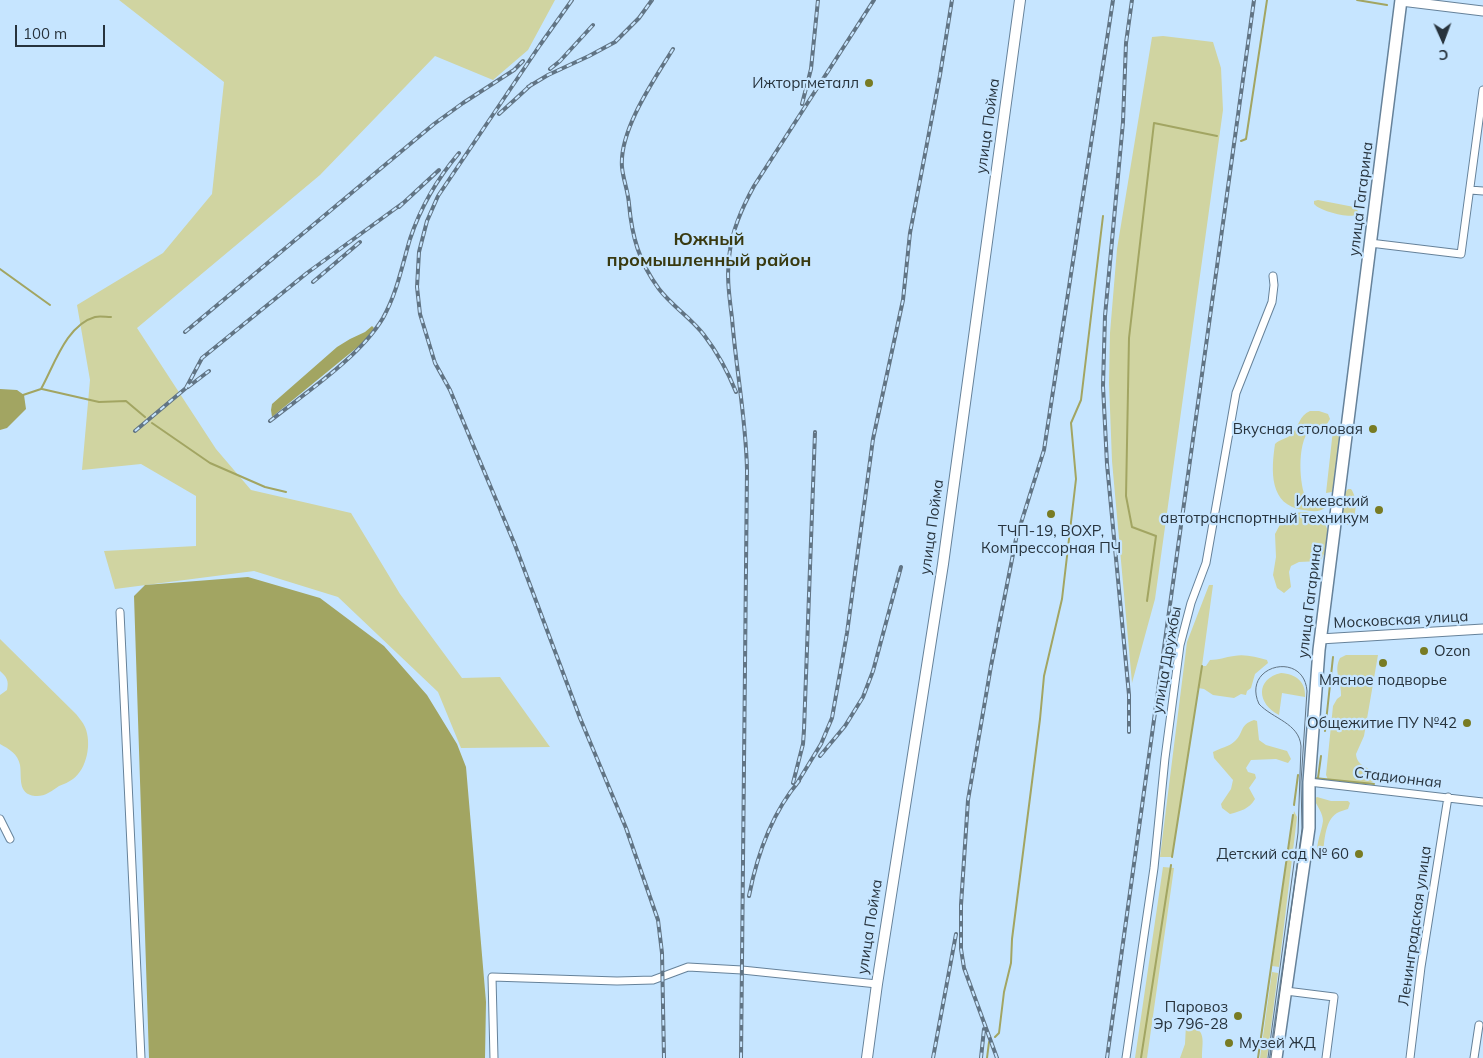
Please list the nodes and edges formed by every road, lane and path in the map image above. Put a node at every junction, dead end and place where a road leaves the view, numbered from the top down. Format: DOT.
graph roads {
  1 [pos="1020,0"];
  2 [pos="1401,1"];
  3 [pos="1483,11"];
  4 [pos="1483,90"];
  5 [pos="1470,190"];
  6 [pos="1483,191"];
  7 [pos="1370,243"];
  8 [pos="1272,276"];
  9 [pos="120,612"];
  10 [pos="1483,629"];
  11 [pos="1320,638"];
  12 [pos="1309,782"];
  13 [pos="1448,797"];
  14 [pos="1483,802"];
  15 [pos="0,819"];
  16 [pos="10,839"];
  17 [pos="877,984"];
  18 [pos="1286,991"];
  19 [pos="1479,1025"];
  20 [pos="140,1058"];
  21 [pos="494,1058"];
  22 [pos="867,1058"];
  23 [pos="1126,1058"];
  24 [pos="1276,1058"];
  25 [pos="1326,1058"];
  26 [pos="1410,1058"];
  27 [pos="1474,1058"];
  1 -- 17 [label="main road, улица Пойма"];
  2 -- 3 [label="street"];
  2 -- 7 [label="main road, улица Гагарина"];
  4 -- 5 [label="street"];
  5 -- 6 [label="street"];
  5 -- 7 [label="street"];
  7 -- 11 [label="main road, улица Гагарина"];
  8 -- 23 [label="street, улица Дружбы"];
  9 -- 20 [label="street"];
  10 -- 11 [label="street, Московская улица"];
  11 -- 12 [label="main road, улица Гагарина"];
  12 -- 13 [label="street, Стадионная"];
  12 -- 18 [label="main road, улица Гагарина"];
  13 -- 14 [label="street, Стадионная"];
  13 -- 26 [label="street, Ленинградская улица"];
  15 -- 16 [label="street"];
  17 -- 21 [label="street"];
  17 -- 22 [label="main road, улица Пойма"];
  18 -- 24 [label="main road, улица Гагарина"];
  18 -- 25 [label="street"];
  19 -- 27 [label="street"];
}
